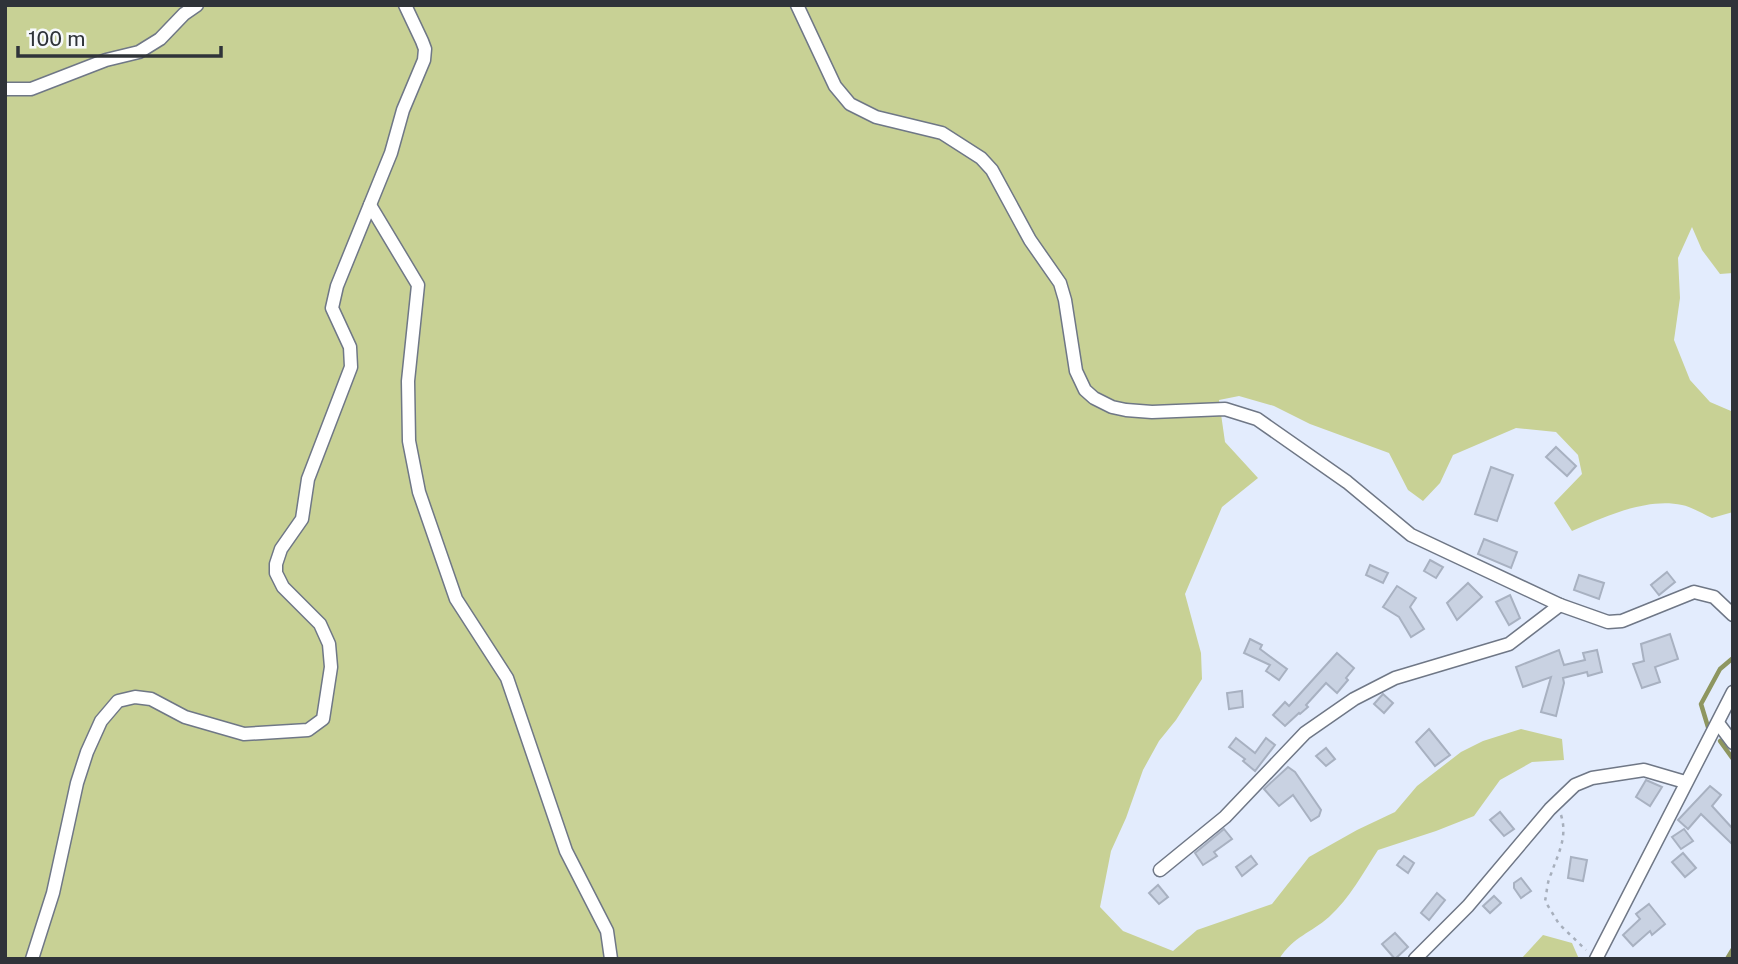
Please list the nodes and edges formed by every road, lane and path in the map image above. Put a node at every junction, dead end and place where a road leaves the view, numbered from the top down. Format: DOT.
graph roads {
  1 [pos="197,5"];
  2 [pos="404,5"];
  3 [pos="797,5"];
  4 [pos="5,89"];
  5 [pos="370,205"];
  6 [pos="1560,605"];
  7 [pos="1733,615"];
  8 [pos="1733,692"];
  9 [pos="1718,723"];
  10 [pos="1733,743"];
  11 [pos="1685,782"];
  12 [pos="1550,809"];
  13 [pos="1160,870"];
  14 [pos="32,959"];
  15 [pos="611,959"];
  16 [pos="1415,959"];
  17 [pos="1594,959"];
  1 -- 4 [label="street"];
  2 -- 5 [label="street"];
  3 -- 6 [label="street"];
  5 -- 14 [label="street"];
  5 -- 15 [label="street"];
  6 -- 7 [label="street"];
  6 -- 13 [label="street"];
  8 -- 9 [label="street"];
  9 -- 10 [label="street"];
  9 -- 11 [label="street"];
  11 -- 12 [label="street"];
  11 -- 17 [label="street"];
  12 -- 16 [label="street"];
  12 -- 17 [label="path"];
}
